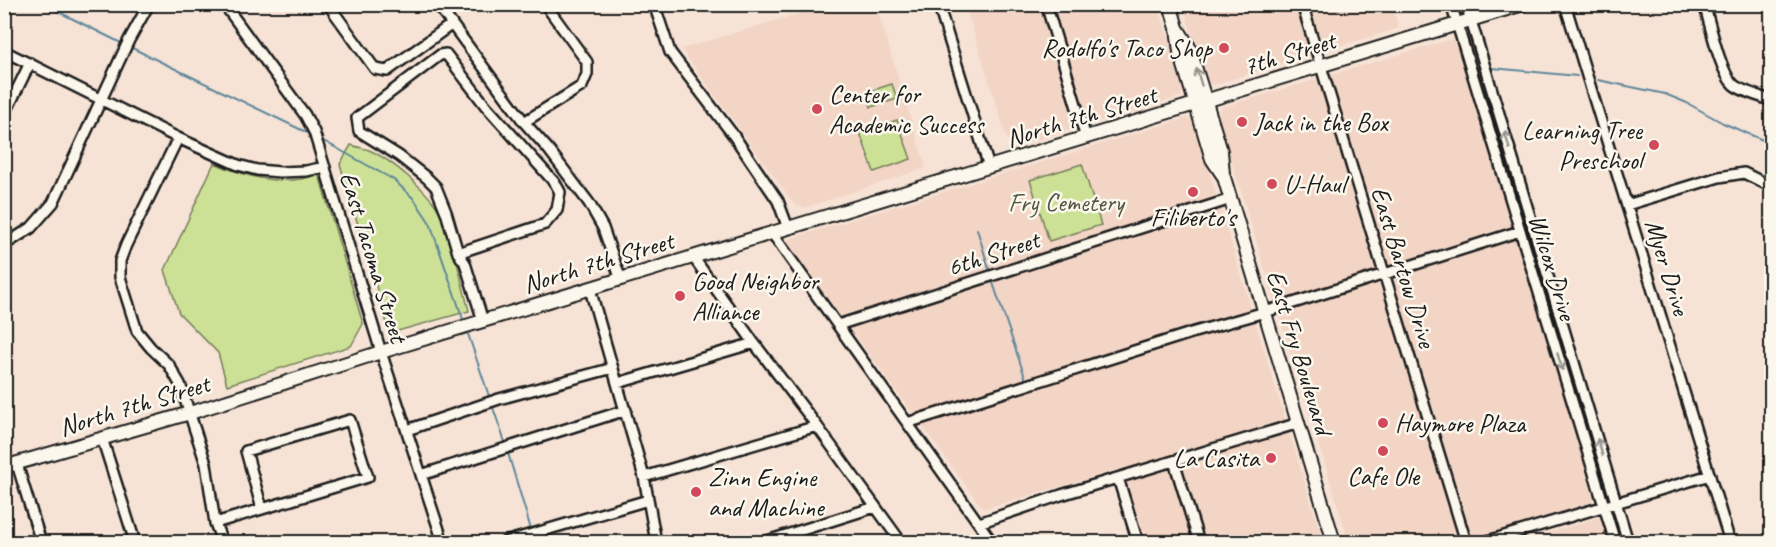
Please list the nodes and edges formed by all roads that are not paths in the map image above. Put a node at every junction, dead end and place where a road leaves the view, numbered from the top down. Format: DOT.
graph roads {
  1 [pos="149,4"];
  2 [pos="224,4"];
  3 [pos="328,4"];
  4 [pos="437,4"];
  5 [pos="545,4"];
  6 [pos="654,4"];
  7 [pos="938,4"];
  8 [pos="1010,4"];
  9 [pos="1014,4"];
  10 [pos="1046,4"];
  11 [pos="1170,4"];
  12 [pos="1302,4"];
  13 [pos="1451,4"];
  14 [pos="1466,4"];
  15 [pos="1523,4"];
  16 [pos="1565,4"];
  17 [pos="1704,4"];
  18 [pos="1471,21"];
  19 [pos="452,24"];
  20 [pos="1457,25"];
  21 [pos="4,51"];
  22 [pos="30,63"];
  23 [pos="1321,67"];
  24 [pos="102,100"];
  25 [pos="1772,101"];
  26 [pos="1201,103"];
  27 [pos="4,116"];
  28 [pos="524,122"];
  29 [pos="178,138"];
  30 [pos="1086,138"];
  31 [pos="559,163"];
  32 [pos="326,167"];
  33 [pos="989,167"];
  34 [pos="546,172"];
  35 [pos="1772,187"];
  36 [pos="1231,199"];
  37 [pos="1627,205"];
  38 [pos="788,228"];
  39 [pos="1520,231"];
  40 [pos="772,233"];
  41 [pos="4,244"];
  42 [pos="458,253"];
  43 [pos="695,257"];
  44 [pos="1384,275"];
  45 [pos="621,279"];
  46 [pos="590,289"];
  47 [pos="1265,312"];
  48 [pos="483,321"];
  49 [pos="838,326"];
  50 [pos="754,343"];
  51 [pos="381,352"];
  52 [pos="613,368"];
  53 [pos="618,383"];
  54 [pos="626,410"];
  55 [pos="190,413"];
  56 [pos="907,423"];
  57 [pos="1299,423"];
  58 [pos="817,426"];
  59 [pos="407,430"];
  60 [pos="102,438"];
  61 [pos="1174,461"];
  62 [pos="11,465"];
  63 [pos="421,475"];
  64 [pos="1710,475"];
  65 [pos="644,477"];
  66 [pos="1118,478"];
  67 [pos="648,500"];
  68 [pos="1617,503"];
  69 [pos="875,507"];
  70 [pos="1604,507"];
  71 [pos="262,508"];
  72 [pos="215,523"];
  73 [pos="979,523"];
  74 [pos="41,543"];
  75 [pos="135,543"];
  76 [pos="222,543"];
  77 [pos="443,543"];
  78 [pos="505,543"];
  79 [pos="656,543"];
  80 [pos="764,543"];
  81 [pos="901,543"];
  82 [pos="992,543"];
  83 [pos="1137,543"];
  84 [pos="1199,543"];
  85 [pos="1334,543"];
  86 [pos="1466,543"];
  87 [pos="1484,543"];
  88 [pos="1615,543"];
  89 [pos="1628,543"];
  90 [pos="1730,543"];
  1 -- 24 [label="street"];
  2 -- 32 [label="street, East Tacoma Street"];
  3 -- 19 [label="street"];
  4 -- 19 [label="street"];
  5 -- 28 [label="street"];
  6 -- 38 [label="street"];
  7 -- 33 [label="street"];
  8 -- 9 [label="street"];
  10 -- 30 [label="street"];
  11 -- 26 [label="main road, East Fry Boulevard"];
  12 -- 23 [label="street, East Bartow Drive"];
  13 -- 20 [label="street, Wilcox Drive"];
  14 -- 18 [label="street, Wilcox Drive"];
  15 -- 18 [label="main road, 7th Street"];
  16 -- 37 [label="street, Myer Drive"];
  17 -- 25 [label="street"];
  18 -- 20 [label="main road, 7th Street"];
  68 -- 18 [label="street, Wilcox Drive, one-way"];
  19 -- 28 [label="street"];
  20 -- 23 [label="main road, 7th Street"];
  20 -- 39 [label="street, Wilcox Drive"];
  21 -- 22 [label="street"];
  22 -- 24 [label="street"];
  22 -- 27 [label="street"];
  23 -- 26 [label="main road, 7th Street"];
  23 -- 44 [label="street, East Bartow Drive"];
  24 -- 29 [label="street"];
  24 -- 41 [label="street"];
  26 -- 30 [label="main road, North 7th Street"];
  26 -- 36 [label="main road, East Fry Boulevard"];
  28 -- 31 [label="street"];
  29 -- 32 [label="street"];
  29 -- 55 [label="street"];
  30 -- 33 [label="main road, North 7th Street"];
  31 -- 34 [label="street"];
  31 -- 45 [label="street"];
  32 -- 51 [label="street, East Tacoma Street"];
  33 -- 38 [label="main road, North 7th Street"];
  34 -- 42 [label="street"];
  34 -- 42 [label="street"];
  35 -- 37 [label="street"];
  36 -- 47 [label="main road, East Fry Boulevard"];
  36 -- 49 [label="street, 6th Street"];
  37 -- 64 [label="street, Myer Drive"];
  38 -- 40 [label="main road, North 7th Street"];
  39 -- 44 [label="street"];
  39 -- 70 [label="street, Wilcox Drive, one-way"];
  40 -- 43 [label="main road, North 7th Street"];
  40 -- 49 [label="street"];
  42 -- 48 [label="street"];
  43 -- 45 [label="main road, North 7th Street"];
  43 -- 50 [label="street"];
  44 -- 47 [label="street"];
  44 -- 86 [label="street, East Bartow Drive"];
  45 -- 46 [label="main road, North 7th Street"];
  46 -- 48 [label="main road, North 7th Street"];
  46 -- 52 [label="street"];
  47 -- 56 [label="street"];
  47 -- 57 [label="main road, East Fry Boulevard"];
  48 -- 51 [label="main road, North 7th Street"];
  49 -- 56 [label="street"];
  50 -- 53 [label="street"];
  50 -- 58 [label="street"];
  51 -- 55 [label="main road, North 7th Street"];
  51 -- 59 [label="street, East Tacoma Street"];
  52 -- 53 [label="street"];
  52 -- 59 [label="street"];
  53 -- 54 [label="street"];
  54 -- 63 [label="street"];
  54 -- 65 [label="street"];
  55 -- 60 [label="main road, North 7th Street"];
  55 -- 72 [label="street"];
  56 -- 73 [label="street"];
  57 -- 61 [label="street"];
  57 -- 85 [label="main road, East Fry Boulevard"];
  58 -- 65 [label="street"];
  58 -- 69 [label="street"];
  59 -- 63 [label="street, East Tacoma Street"];
  60 -- 62 [label="main road, North 7th Street"];
  60 -- 75 [label="street"];
  61 -- 66 [label="street"];
  61 -- 84 [label="street"];
  62 -- 74 [label="street"];
  63 -- 77 [label="street, East Tacoma Street"];
  64 -- 68 [label="street"];
  64 -- 90 [label="street, Myer Drive"];
  65 -- 67 [label="street"];
  66 -- 73 [label="street"];
  66 -- 83 [label="street"];
  67 -- 78 [label="street"];
  67 -- 79 [label="street"];
  68 -- 70 [label="street"];
  68 -- 89 [label="street, Wilcox Drive"];
  69 -- 80 [label="street"];
  69 -- 81 [label="street"];
  70 -- 87 [label="street"];
  70 -- 88 [label="street, Wilcox Drive"];
  71 -- 71 [label="street"];
  71 -- 72 [label="street"];
  72 -- 76 [label="street"];
  73 -- 82 [label="street"];
}
